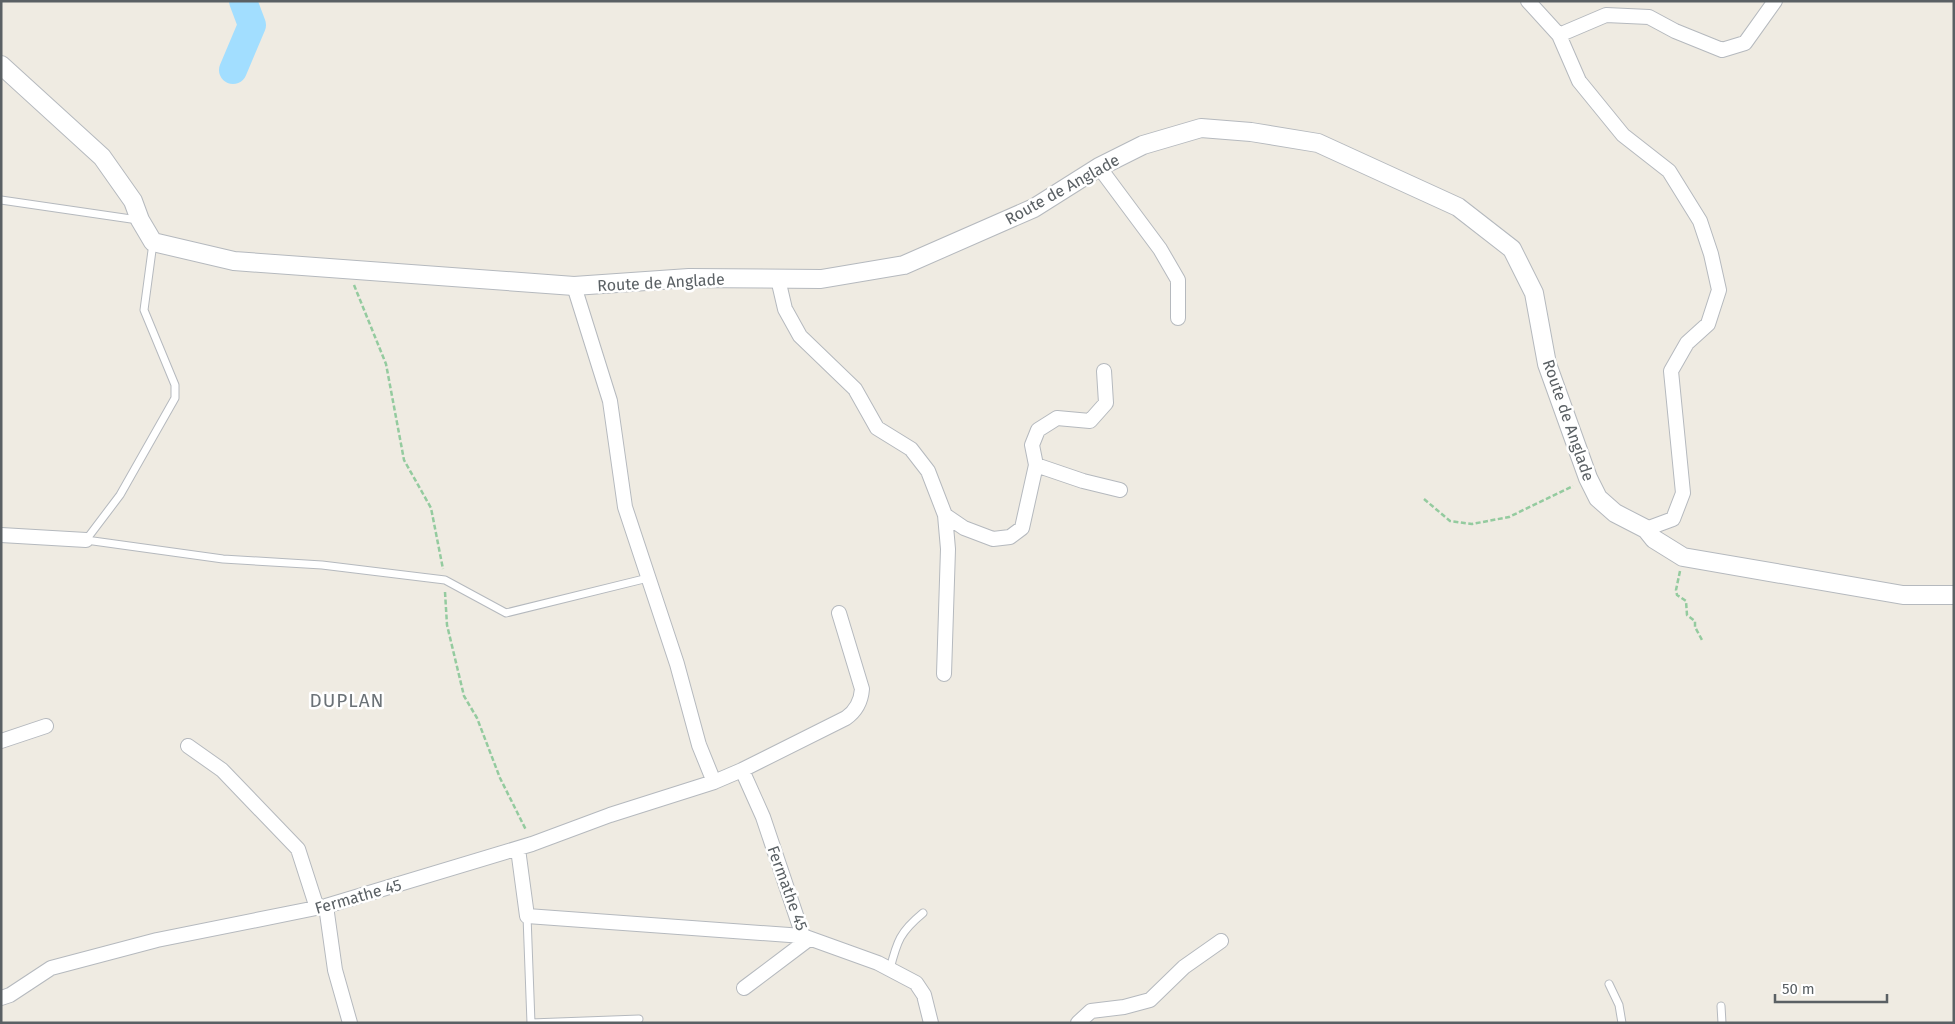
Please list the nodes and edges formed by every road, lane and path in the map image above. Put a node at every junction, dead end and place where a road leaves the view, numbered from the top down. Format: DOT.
graph roads {
  1 [pos="1528,1"];
  2 [pos="1775,1"];
  3 [pos="1559,35"];
  4 [pos="1,65"];
  5 [pos="1099,167"];
  6 [pos="1,200"];
  7 [pos="140,220"];
  8 [pos="153,242"];
  9 [pos="348,270"];
  10 [pos="778,279"];
  11 [pos="574,286"];
  12 [pos="1178,318"];
  13 [pos="1104,371"];
  14 [pos="1036,464"];
  15 [pos="1588,478"];
  16 [pos="1120,490"];
  17 [pos="1424,499"];
  18 [pos="945,515"];
  19 [pos="1646,529"];
  20 [pos="1,535"];
  21 [pos="86,540"];
  22 [pos="1683,557"];
  23 [pos="648,578"];
  24 [pos="445,580"];
  25 [pos="1954,595"];
  26 [pos="839,614"];
  27 [pos="1702,640"];
  28 [pos="944,674"];
  29 [pos="46,726"];
  30 [pos="1,741"];
  31 [pos="188,746"];
  32 [pos="742,770"];
  33 [pos="714,782"];
  34 [pos="532,844"];
  35 [pos="518,849"];
  36 [pos="322,907"];
  37 [pos="923,913"];
  38 [pos="527,916"];
  39 [pos="806,937"];
  40 [pos="1221,941"];
  41 [pos="890,970"];
  42 [pos="1609,984"];
  43 [pos="744,988"];
  44 [pos="1,998"];
  45 [pos="1722,1006"];
  46 [pos="639,1019"];
  47 [pos="932,1022"];
  48 [pos="350,1023"];
  49 [pos="531,1023"];
  50 [pos="1078,1023"];
  51 [pos="1622,1023"];
  52 [pos="1722,1023"];
  1 -- 3 [label="street"];
  2 -- 3 [label="street"];
  3 -- 19 [label="street"];
  4 -- 7 [label="street"];
  5 -- 10 [label="street, Route de Anglade"];
  5 -- 12 [label="street"];
  5 -- 15 [label="street, Route de Anglade"];
  6 -- 7 [label="lane"];
  7 -- 8 [label="street"];
  8 -- 9 [label="street, Route de Anglade"];
  8 -- 21 [label="lane"];
  9 -- 11 [label="street, Route de Anglade"];
  9 -- 24 [label="path"];
  10 -- 11 [label="street, Route de Anglade"];
  10 -- 18 [label="street"];
  11 -- 23 [label="street"];
  13 -- 14 [label="street"];
  14 -- 16 [label="street"];
  14 -- 18 [label="street"];
  15 -- 17 [label="path"];
  15 -- 19 [label="street, Route de Anglade"];
  18 -- 28 [label="street"];
  19 -- 22 [label="street, Route de Anglade"];
  20 -- 21 [label="street"];
  21 -- 24 [label="lane"];
  22 -- 25 [label="street, Route de Anglade"];
  22 -- 27 [label="path"];
  23 -- 24 [label="lane"];
  23 -- 33 [label="street"];
  24 -- 34 [label="path"];
  26 -- 32 [label="street, Fermathe 45"];
  29 -- 30 [label="street"];
  31 -- 36 [label="street"];
  32 -- 33 [label="street, Fermathe 45"];
  32 -- 39 [label="street, Fermathe 45"];
  33 -- 34 [label="street, Fermathe 45"];
  34 -- 35 [label="street, Fermathe 45"];
  35 -- 36 [label="street, Fermathe 45"];
  35 -- 38 [label="street"];
  36 -- 44 [label="street, Fermathe 45"];
  36 -- 48 [label="street"];
  37 -- 41 [label="lane"];
  38 -- 39 [label="street"];
  38 -- 49 [label="lane"];
  39 -- 41 [label="street, Fermathe 45"];
  39 -- 43 [label="street"];
  40 -- 50 [label="street"];
  41 -- 47 [label="street, Fermathe 45"];
  42 -- 51 [label="lane"];
  45 -- 52 [label="lane"];
  46 -- 49 [label="lane"];
}
